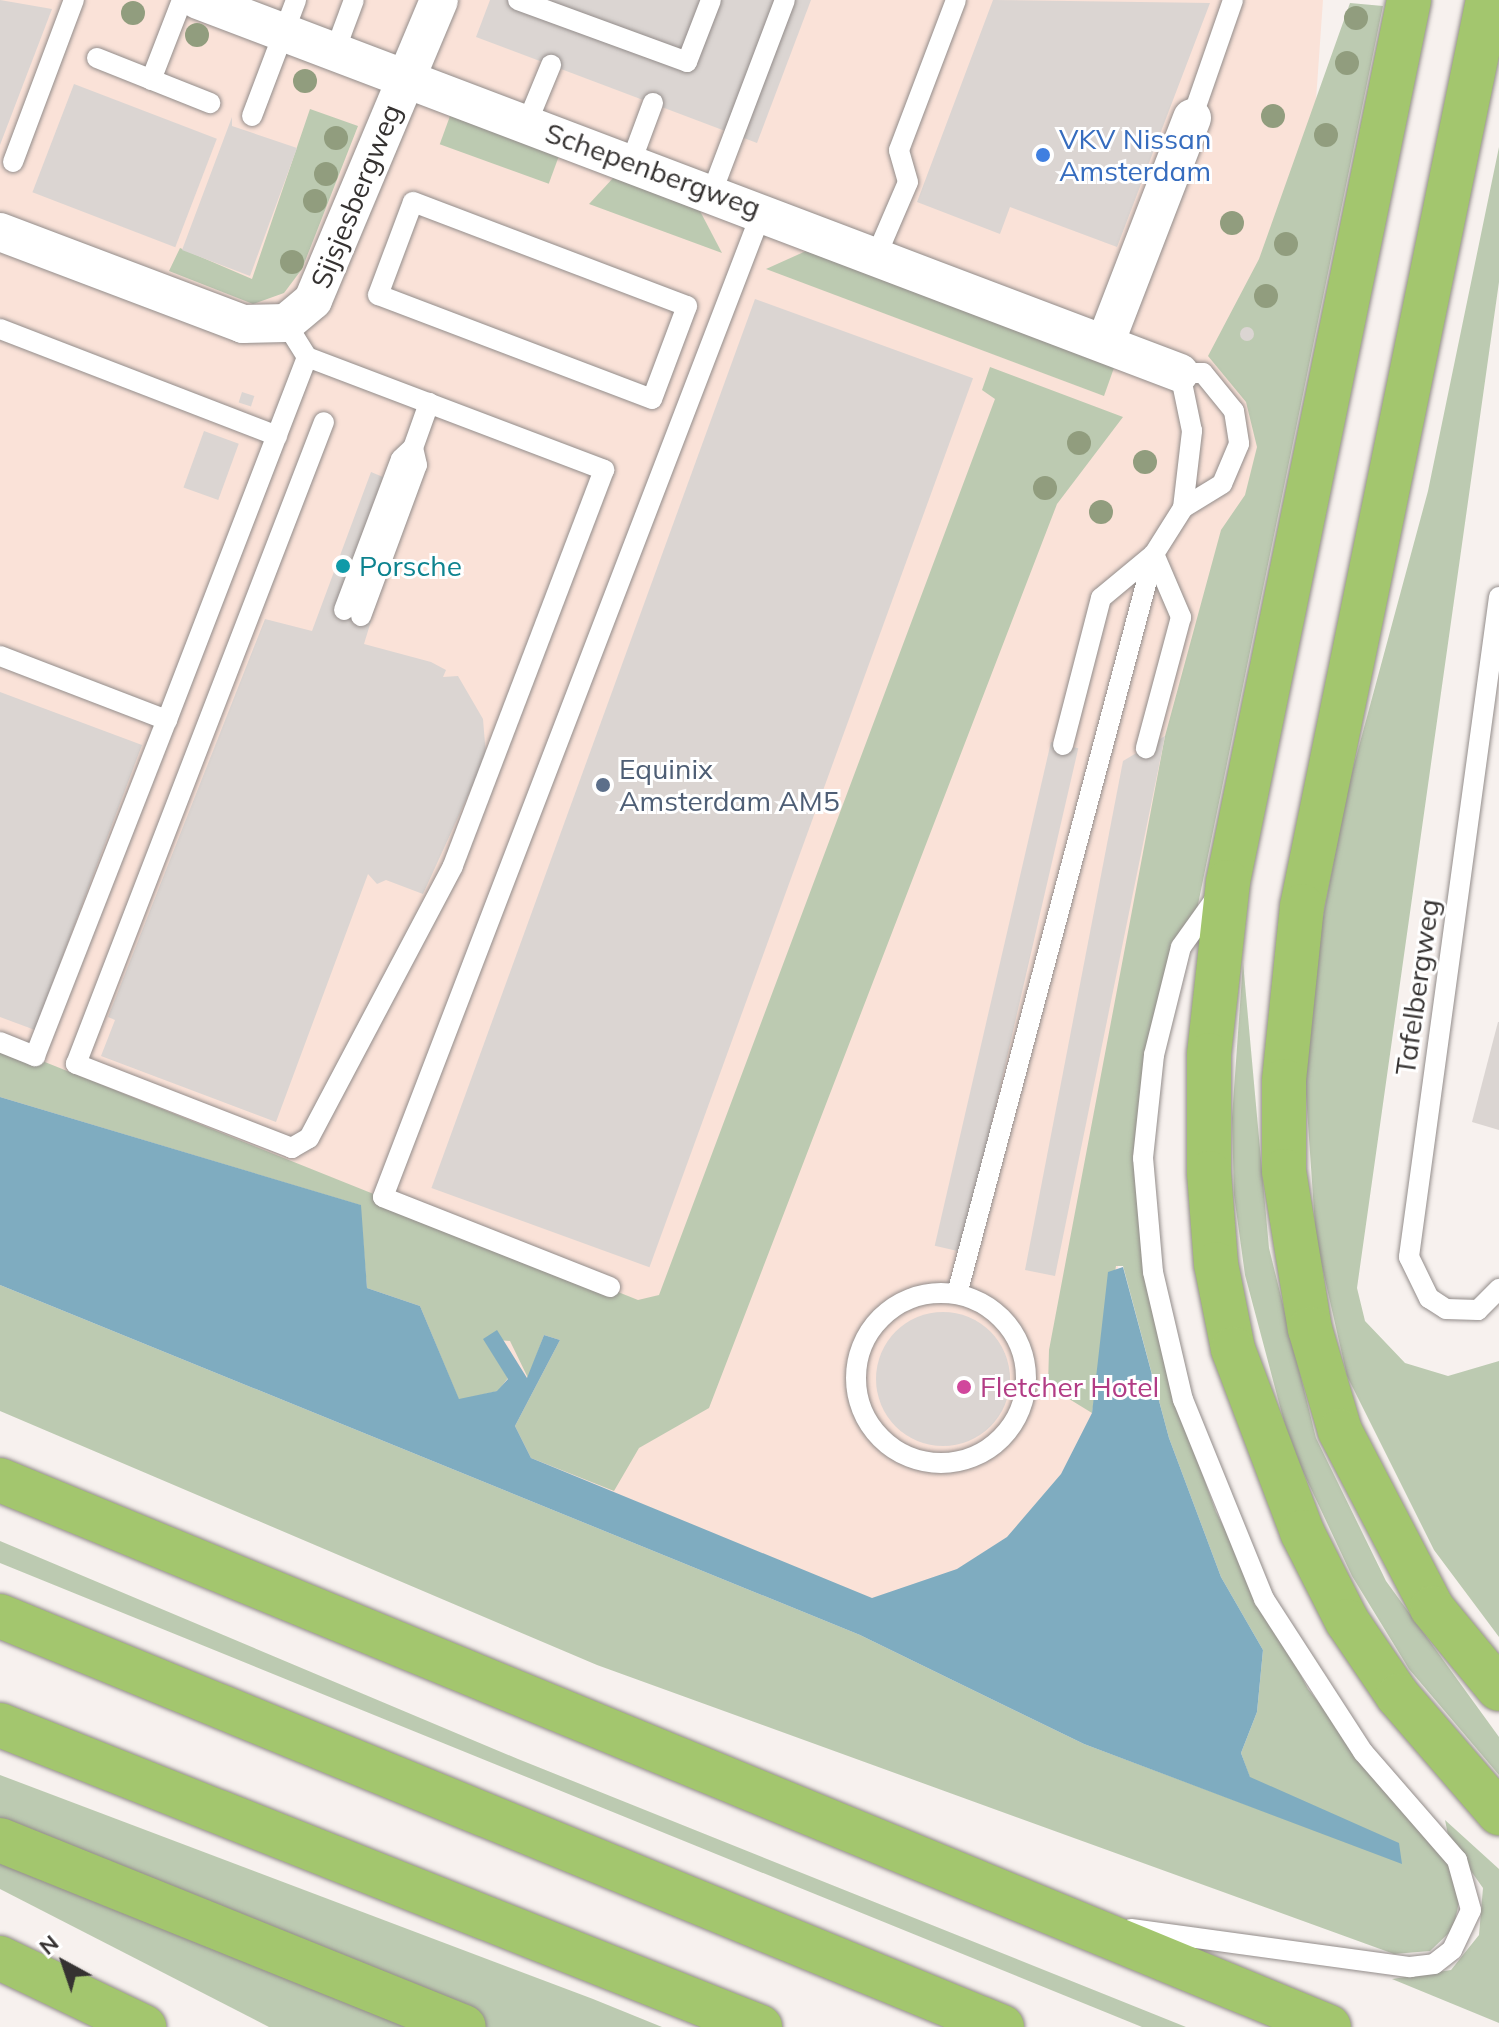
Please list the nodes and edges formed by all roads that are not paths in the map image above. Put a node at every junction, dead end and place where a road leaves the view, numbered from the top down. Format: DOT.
graph roads {
  1 [pos="74,0"];
  2 [pos="182,0"];
  3 [pos="198,0"];
  4 [pos="354,0"];
  5 [pos="439,0"];
  6 [pos="518,0"];
  7 [pos="711,0"];
  8 [pos="785,0"];
  9 [pos="956,0"];
  10 [pos="1233,0"];
  11 [pos="1409,0"];
  12 [pos="1488,0"];
  13 [pos="290,16"];
  14 [pos="335,51"];
  15 [pos="97,58"];
  16 [pos="551,65"];
  17 [pos="405,78"];
  18 [pos="151,80"];
  19 [pos="210,103"];
  20 [pos="653,103"];
  21 [pos="252,116"];
  22 [pos="1192,118"];
  23 [pos="527,123"];
  24 [pos="13,162"];
  25 [pos="631,162"];
  26 [pos="712,192"];
  27 [pos="762,211"];
  28 [pos="0,232"];
  29 [pos="877,254"];
  30 [pos="378,295"];
  31 [pos="286,323"];
  32 [pos="0,329"];
  33 [pos="1106,341"];
  34 [pos="307,357"];
  35 [pos="1180,373"];
  36 [pos="429,403"];
  37 [pos="324,422"];
  38 [pos="277,436"];
  39 [pos="1183,508"];
  40 [pos="1154,554"];
  41 [pos="1499,597"];
  42 [pos="352,613"];
  43 [pos="0,656"];
  44 [pos="167,720"];
  45 [pos="1063,745"];
  46 [pos="1146,748"];
  47 [pos="1228,882"];
  48 [pos="0,1042"];
  49 [pos="610,1287"];
  50 [pos="1499,1289"];
  51 [pos="957,1294"];
  52 [pos="0,1480"];
  53 [pos="0,1616"];
  54 [pos="1499,1689"];
  55 [pos="0,1725"];
  56 [pos="1499,1813"];
  57 [pos="0,1840"];
  58 [pos="1079,1923"];
  59 [pos="0,1958"];
  60 [pos="144,2027"];
  61 [pos="464,2027"];
  62 [pos="760,2027"];
  63 [pos="1002,2027"];
  64 [pos="1329,2027"];
  1 -- 24 [label="lane"];
  2 -- 18 [label="lane"];
  3 -- 13 [label="street, Schepenbergweg"];
  4 -- 14 [label="lane"];
  5 -- 17 [label="street, Sijsjesbergweg"];
  6 -- 7 [label="lane"];
  8 -- 26 [label="lane"];
  9 -- 29 [label="lane"];
  10 -- 22 [label="lane"];
  11 -- 47 [label="highway"];
  12 -- 54 [label="highway"];
  13 -- 14 [label="street, Schepenbergweg"];
  13 -- 21 [label="lane"];
  14 -- 17 [label="street, Schepenbergweg"];
  15 -- 18 [label="lane"];
  16 -- 23 [label="lane"];
  17 -- 23 [label="street, Schepenbergweg"];
  17 -- 31 [label="street, Sijsjesbergweg"];
  18 -- 19 [label="lane"];
  20 -- 25 [label="lane"];
  22 -- 33 [label="street"];
  23 -- 25 [label="street, Schepenbergweg"];
  25 -- 26 [label="street, Schepenbergweg"];
  26 -- 27 [label="street, Schepenbergweg"];
  27 -- 29 [label="street, Schepenbergweg"];
  27 -- 49 [label="lane"];
  28 -- 31 [label="street"];
  29 -- 33 [label="street, Schepenbergweg"];
  30 -- 30 [label="lane"];
  31 -- 34 [label="lane"];
  32 -- 38 [label="lane"];
  33 -- 35 [label="street, Schepenbergweg"];
  34 -- 36 [label="lane"];
  34 -- 38 [label="lane"];
  35 -- 39 [label="lane"];
  35 -- 39 [label="lane"];
  36 -- 37 [label="lane"];
  36 -- 42 [label="lane"];
  38 -- 44 [label="lane"];
  39 -- 40 [label="lane"];
  40 -- 45 [label="lane"];
  40 -- 46 [label="lane"];
  40 -- 51 [label="lane"];
  41 -- 50 [label="lane, Tafelbergweg"];
  43 -- 44 [label="lane"];
  44 -- 48 [label="lane"];
  47 -- 56 [label="highway"];
  47 -- 58 [label="lane"];
  51 -- 51 [label="lane"];
  52 -- 58 [label="highway"];
  53 -- 63 [label="highway"];
  55 -- 62 [label="highway"];
  57 -- 61 [label="highway"];
  58 -- 64 [label="highway"];
  59 -- 60 [label="highway"];
}
